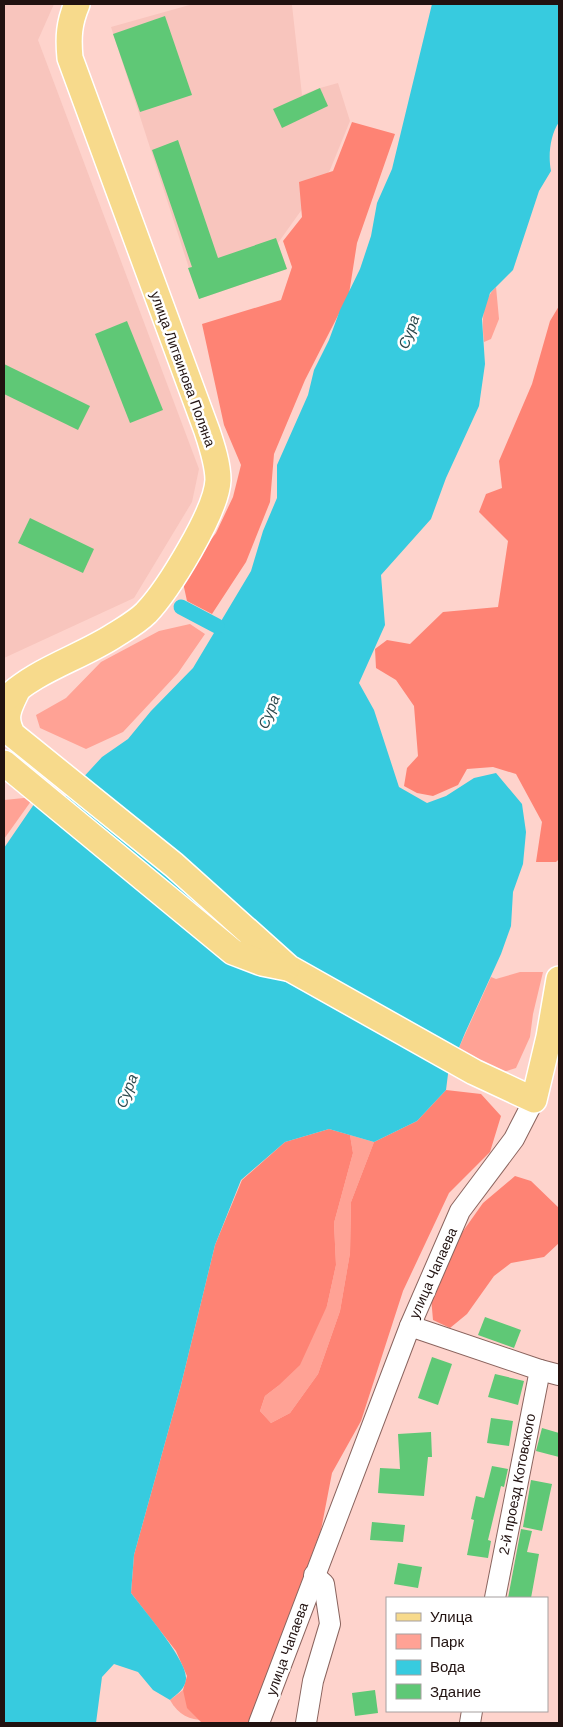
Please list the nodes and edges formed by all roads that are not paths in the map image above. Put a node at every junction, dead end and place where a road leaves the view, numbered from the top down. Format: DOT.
graph roads {
  1 [pos="77,4"];
  2 [pos="11,695"];
  3 [pos="12,769"];
  4 [pos="289,968"];
  5 [pos="559,979"];
  6 [pos="534,1100"];
  7 [pos="410,1326"];
  8 [pos="540,1370"];
  9 [pos="559,1375"];
  10 [pos="314,1575"];
  11 [pos="494,1597"];
  12 [pos="259,1723"];
  13 [pos="306,1723"];
  1 -- 2 [label="main road, улица Литвинова Поляна"];
  2 -- 4 [label="main road"];
  3 -- 4 [label="main road"];
  4 -- 6 [label="main road"];
  5 -- 6 [label="main road, улица Чапаева"];
  6 -- 7 [label="street, улица Чапаева"];
  7 -- 8 [label="street"];
  7 -- 10 [label="street, улица Чапаева"];
  8 -- 9 [label="street"];
  8 -- 11 [label="street, 2-й проезд Котовского"];
  10 -- 12 [label="street, улица Чапаева"];
  10 -- 13 [label="street, улица Чапаева"];
}
